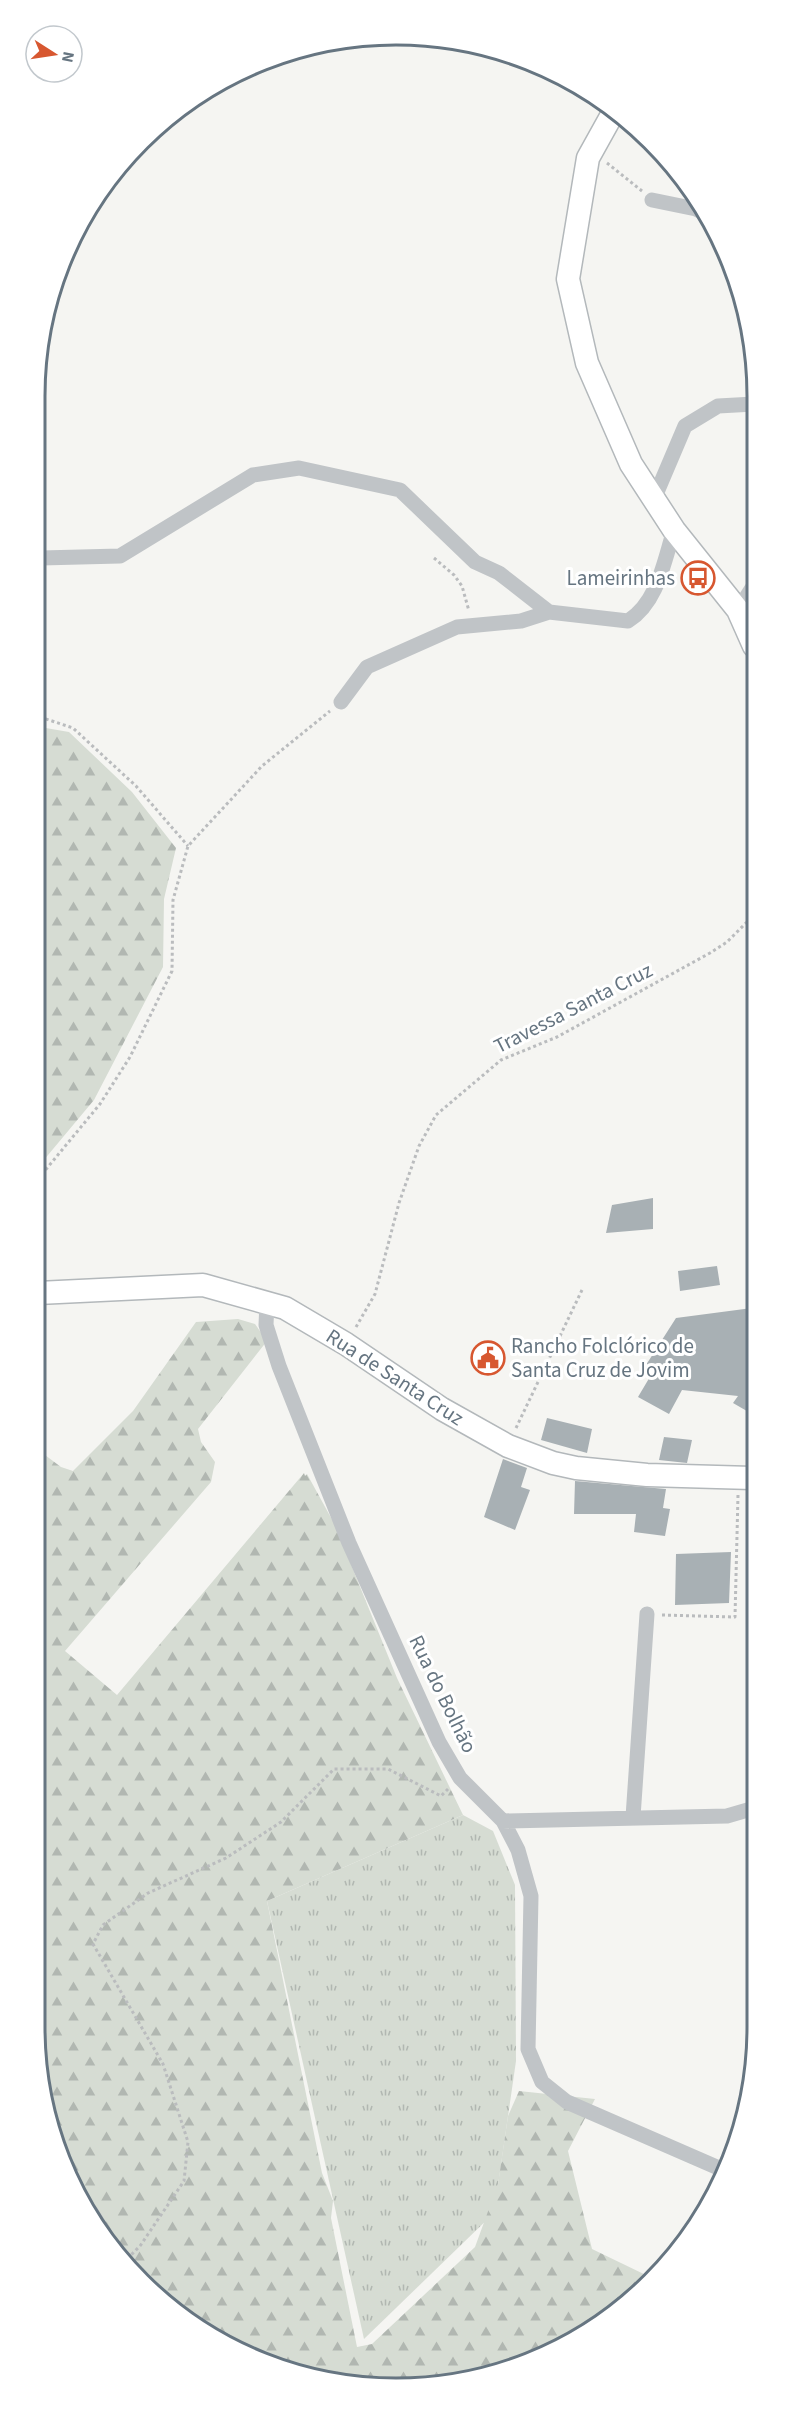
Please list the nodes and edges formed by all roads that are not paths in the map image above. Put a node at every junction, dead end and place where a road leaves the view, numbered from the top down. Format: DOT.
graph roads {
  1 [pos="610,118"];
  2 [pos="652,200"];
  3 [pos="693,208"];
  4 [pos="747,404"];
  5 [pos="654,499"];
  6 [pos="675,530"];
  7 [pos="45,558"];
  8 [pos="747,596"];
  9 [pos="738,610"];
  10 [pos="549,612"];
  11 [pos="747,630"];
  12 [pos="341,702"];
  13 [pos="45,1293"];
  14 [pos="267,1302"];
  15 [pos="745,1478"];
  16 [pos="647,1614"];
  17 [pos="747,1810"];
  18 [pos="633,1817"];
  19 [pos="503,1821"];
  20 [pos="717,2167"];
  1 -- 5 [label="main road"];
  2 -- 3 [label="street"];
  4 -- 5 [label="street"];
  5 -- 6 [label="main road"];
  6 -- 9 [label="main road"];
  6 -- 10 [label="street"];
  7 -- 10 [label="street"];
  8 -- 9 [label="street"];
  9 -- 11 [label="main road"];
  10 -- 12 [label="street"];
  13 -- 14 [label="main road, Rua de Santa Cruz"];
  14 -- 15 [label="main road, Rua de Santa Cruz"];
  14 -- 19 [label="street, Rua do Bolhão"];
  16 -- 18 [label="street"];
  17 -- 18 [label="street"];
  18 -- 19 [label="street"];
  19 -- 20 [label="street, Rua do Bolhão"];
}
